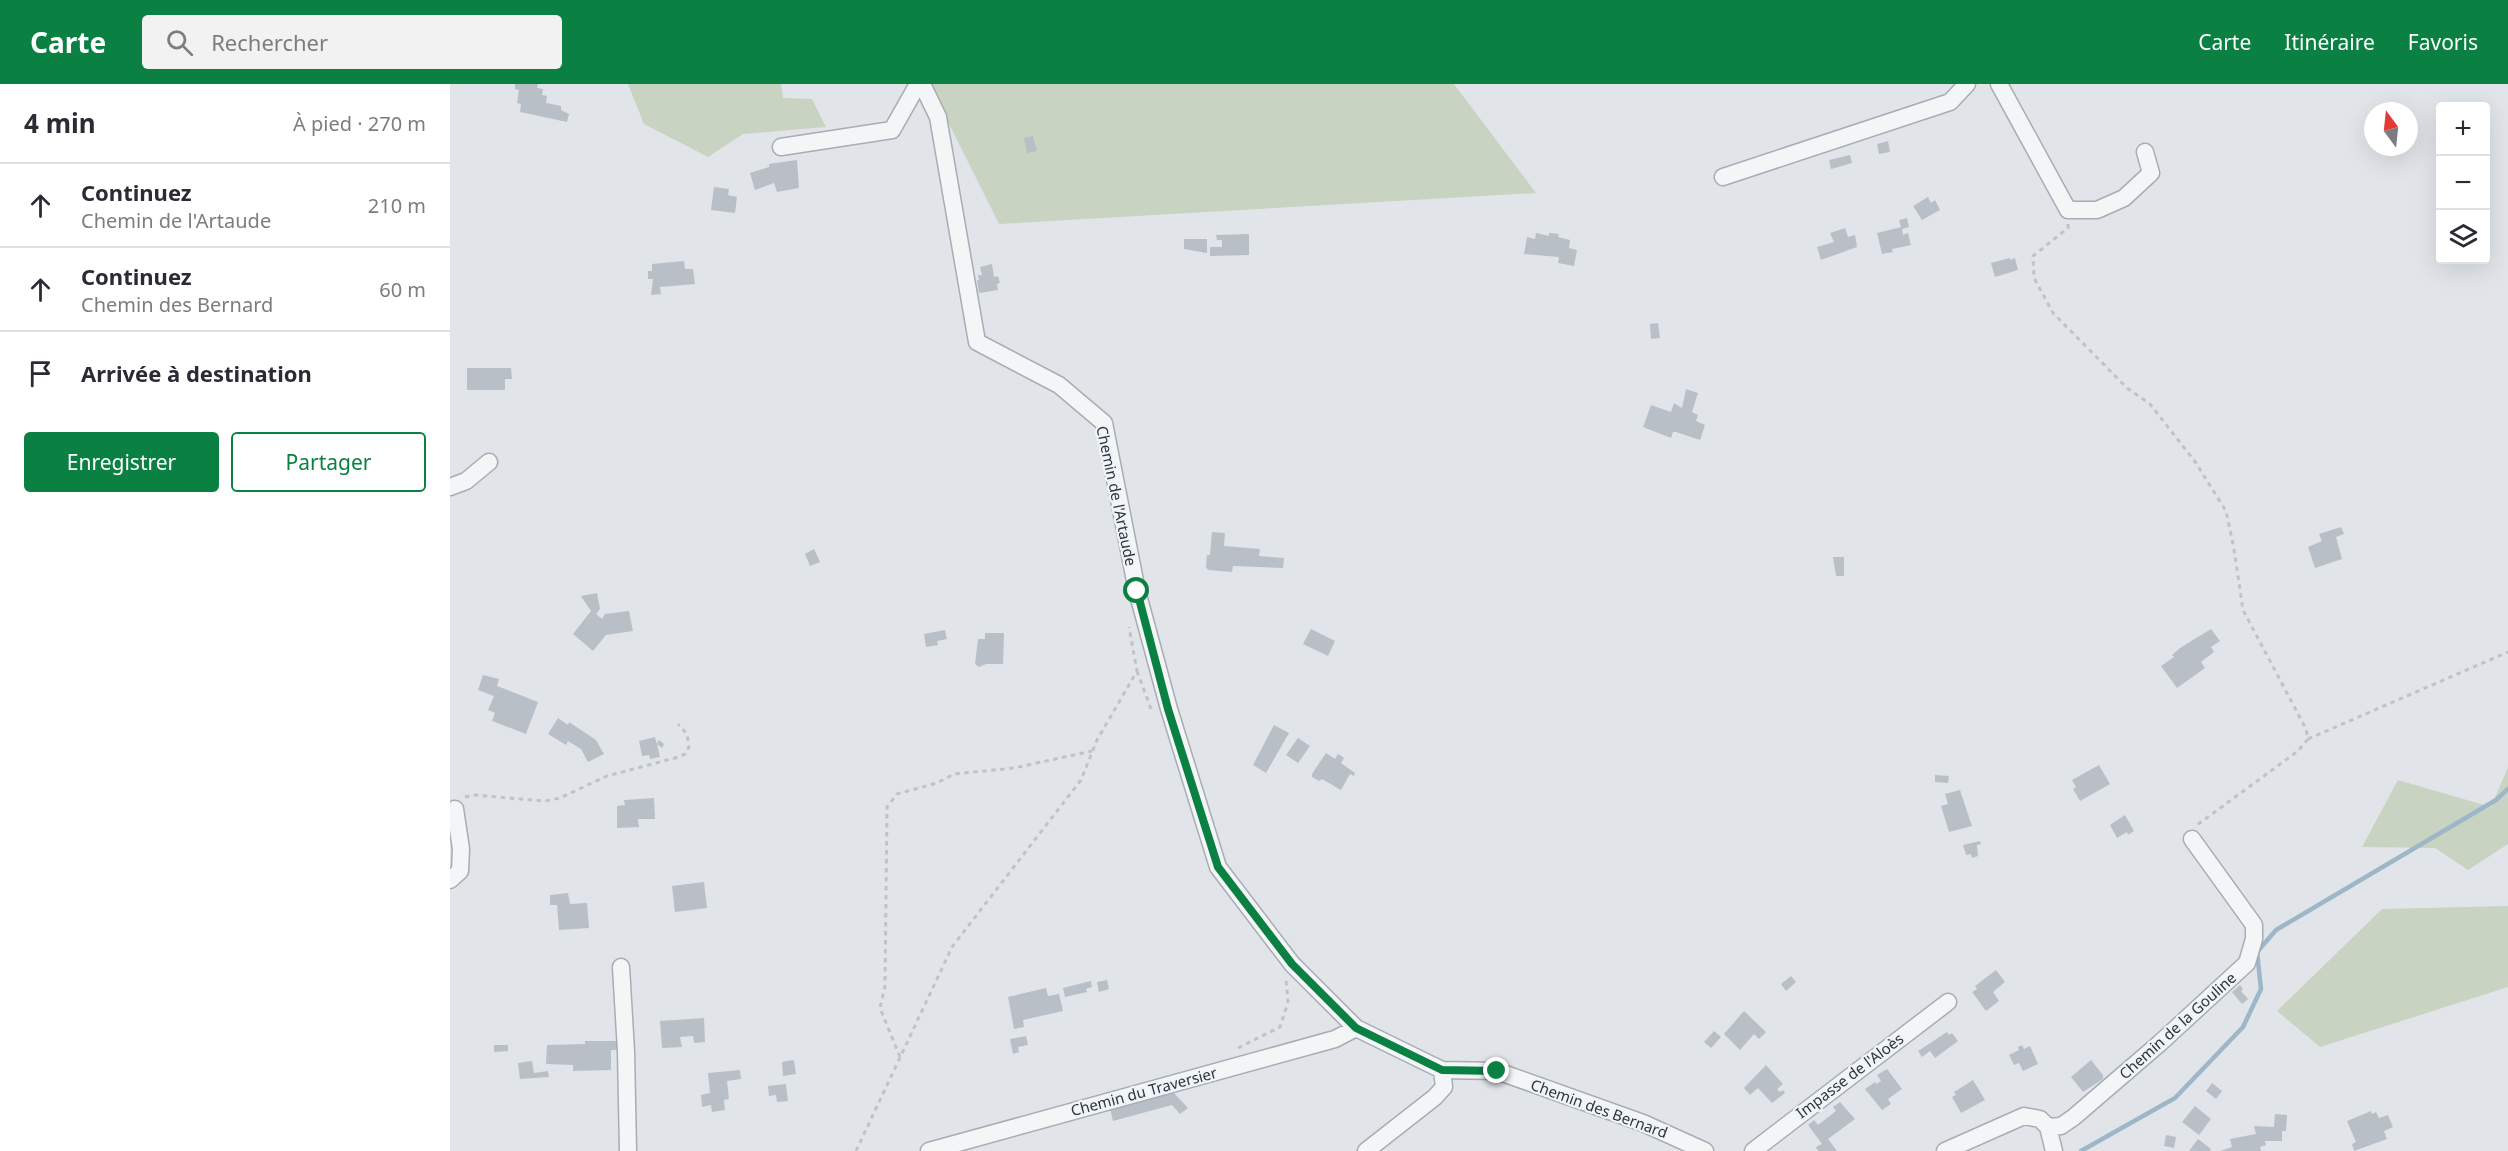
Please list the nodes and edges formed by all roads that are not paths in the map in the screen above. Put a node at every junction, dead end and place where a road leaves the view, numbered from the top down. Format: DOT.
graph roads {
  1 [pos="920,84"];
  2 [pos="1967,84"];
  3 [pos="1999,84"];
  4 [pos="781,147"];
  5 [pos="2145,152"];
  6 [pos="1723,177"];
  7 [pos="489,462"];
  8 [pos="450,487"];
  9 [pos="455,809"];
  10 [pos="2192,839"];
  11 [pos="450,880"];
  12 [pos="621,967"];
  13 [pos="1948,1002"];
  14 [pos="1356,1028"];
  15 [pos="1442,1070"];
  16 [pos="2048,1127"];
  17 [pos="628,1151"];
  18 [pos="929,1151"];
  19 [pos="1366,1151"];
  20 [pos="1705,1151"];
  21 [pos="1753,1151"];
  22 [pos="1946,1151"];
  23 [pos="2054,1151"];
  1 -- 4 [label="street"];
  1 -- 14 [label="street, Chemin de l'Artaude"];
  2 -- 6 [label="street"];
  3 -- 5 [label="street"];
  7 -- 8 [label="street"];
  9 -- 11 [label="street"];
  10 -- 16 [label="street, Chemin de la Gouline"];
  12 -- 17 [label="street"];
  13 -- 21 [label="street, Impasse de l'Aloès"];
  14 -- 15 [label="street, Chemin des Bernard"];
  14 -- 18 [label="street, Chemin du Traversier"];
  15 -- 19 [label="street"];
  15 -- 20 [label="street, Chemin des Bernard"];
  16 -- 22 [label="street"];
  16 -- 23 [label="street"];
}
